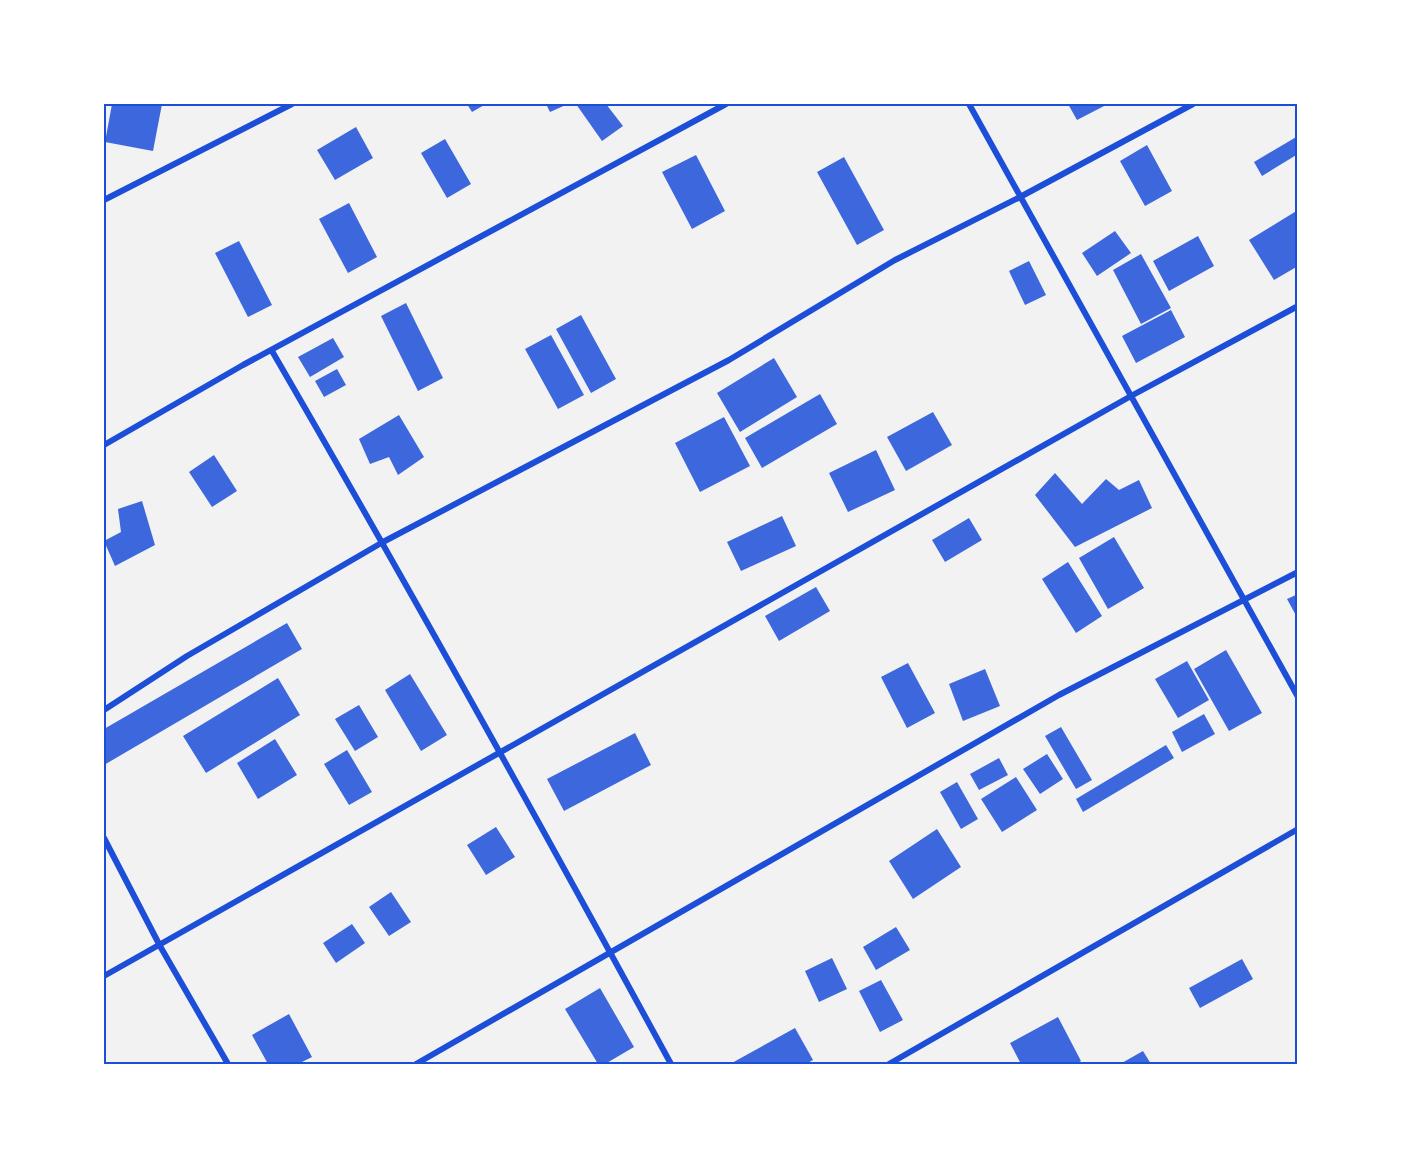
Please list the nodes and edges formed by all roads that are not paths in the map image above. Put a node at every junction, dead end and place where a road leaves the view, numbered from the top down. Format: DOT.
graph roads {
  1 [pos="292,104"];
  2 [pos="726,104"];
  3 [pos="969,104"];
  4 [pos="1193,104"];
  5 [pos="1020,197"];
  6 [pos="104,200"];
  7 [pos="1298,306"];
  8 [pos="272,351"];
  9 [pos="1131,396"];
  10 [pos="104,446"];
  11 [pos="383,542"];
  12 [pos="1298,572"];
  13 [pos="1244,600"];
  14 [pos="1298,697"];
  15 [pos="104,710"];
  16 [pos="498,755"];
  17 [pos="1298,829"];
  18 [pos="104,838"];
  19 [pos="159,946"];
  20 [pos="611,954"];
  21 [pos="104,976"];
  22 [pos="228,1065"];
  23 [pos="416,1065"];
  24 [pos="671,1065"];
  25 [pos="889,1065"];
  1 -- 6 [label="street"];
  2 -- 8 [label="street"];
  3 -- 5 [label="street"];
  4 -- 5 [label="street"];
  5 -- 9 [label="street"];
  5 -- 11 [label="street"];
  7 -- 9 [label="street"];
  8 -- 10 [label="street"];
  8 -- 11 [label="street"];
  9 -- 13 [label="street"];
  9 -- 16 [label="street"];
  11 -- 15 [label="street"];
  11 -- 16 [label="street"];
  12 -- 13 [label="street"];
  13 -- 14 [label="street"];
  13 -- 20 [label="street"];
  16 -- 19 [label="street"];
  16 -- 20 [label="street"];
  17 -- 25 [label="street"];
  18 -- 19 [label="street"];
  19 -- 21 [label="street"];
  19 -- 22 [label="street"];
  20 -- 23 [label="street"];
  20 -- 24 [label="street"];
}
